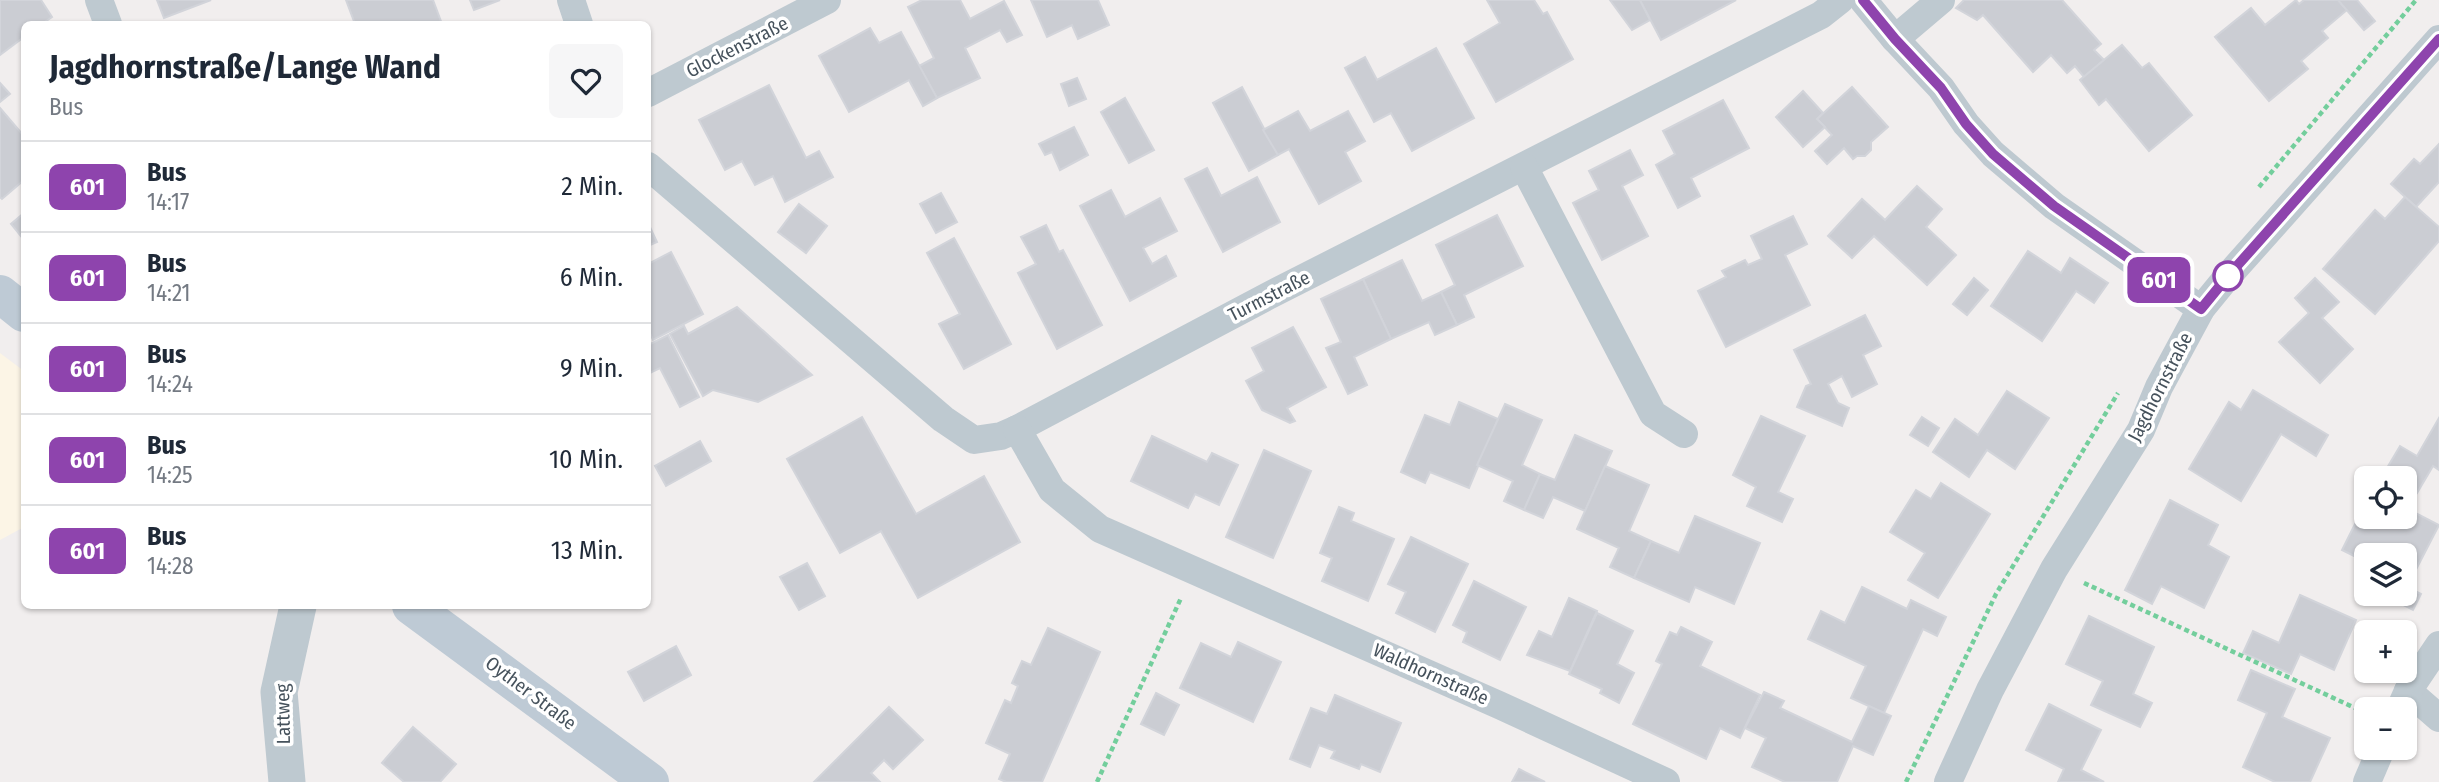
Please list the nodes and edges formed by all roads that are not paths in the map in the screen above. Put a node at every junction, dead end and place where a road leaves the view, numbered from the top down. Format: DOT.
graph roads {
  1 [pos="99,0"];
  2 [pos="571,0"];
  3 [pos="828,0"];
  4 [pos="1840,0"];
  5 [pos="1863,0"];
  6 [pos="1941,0"];
  7 [pos="107,21"];
  8 [pos="578,21"];
  9 [pos="1895,39"];
  10 [pos="2436,48"];
  11 [pos="651,91"];
  12 [pos="1524,167"];
  13 [pos="651,169"];
  14 [pos="0,295"];
  15 [pos="2201,309"];
  16 [pos="21,311"];
  17 [pos="1017,429"];
  18 [pos="1684,434"];
  19 [pos="297,609"];
  20 [pos="415,609"];
  21 [pos="2439,645"];
  22 [pos="2406,697"];
  23 [pos="2417,707"];
  24 [pos="2439,718"];
  25 [pos="2376,760"];
  26 [pos="287,782"];
  27 [pos="650,782"];
  28 [pos="1666,782"];
  29 [pos="1948,782"];
  30 [pos="2367,782"];
  1 -- 7 [label="street"];
  2 -- 8 [label="street"];
  3 -- 11 [label="street, Glockenstraße"];
  4 -- 12 [label="street, Turmstraße"];
  5 -- 9 [label="street"];
  6 -- 9 [label="street"];
  9 -- 15 [label="street"];
  10 -- 15 [label="street, Jagdhornstraße"];
  12 -- 17 [label="street, Turmstraße"];
  12 -- 18 [label="street"];
  13 -- 17 [label="street, Turmstraße"];
  14 -- 16 [label="main road"];
  15 -- 29 [label="street, Jagdhornstraße"];
  17 -- 28 [label="street, Waldhornstraße"];
  19 -- 26 [label="street, Lattweg"];
  20 -- 27 [label="main road, Oyther Straße"];
  21 -- 22 [label="street"];
  23 -- 24 [label="street"];
  25 -- 30 [label="street"];
}
